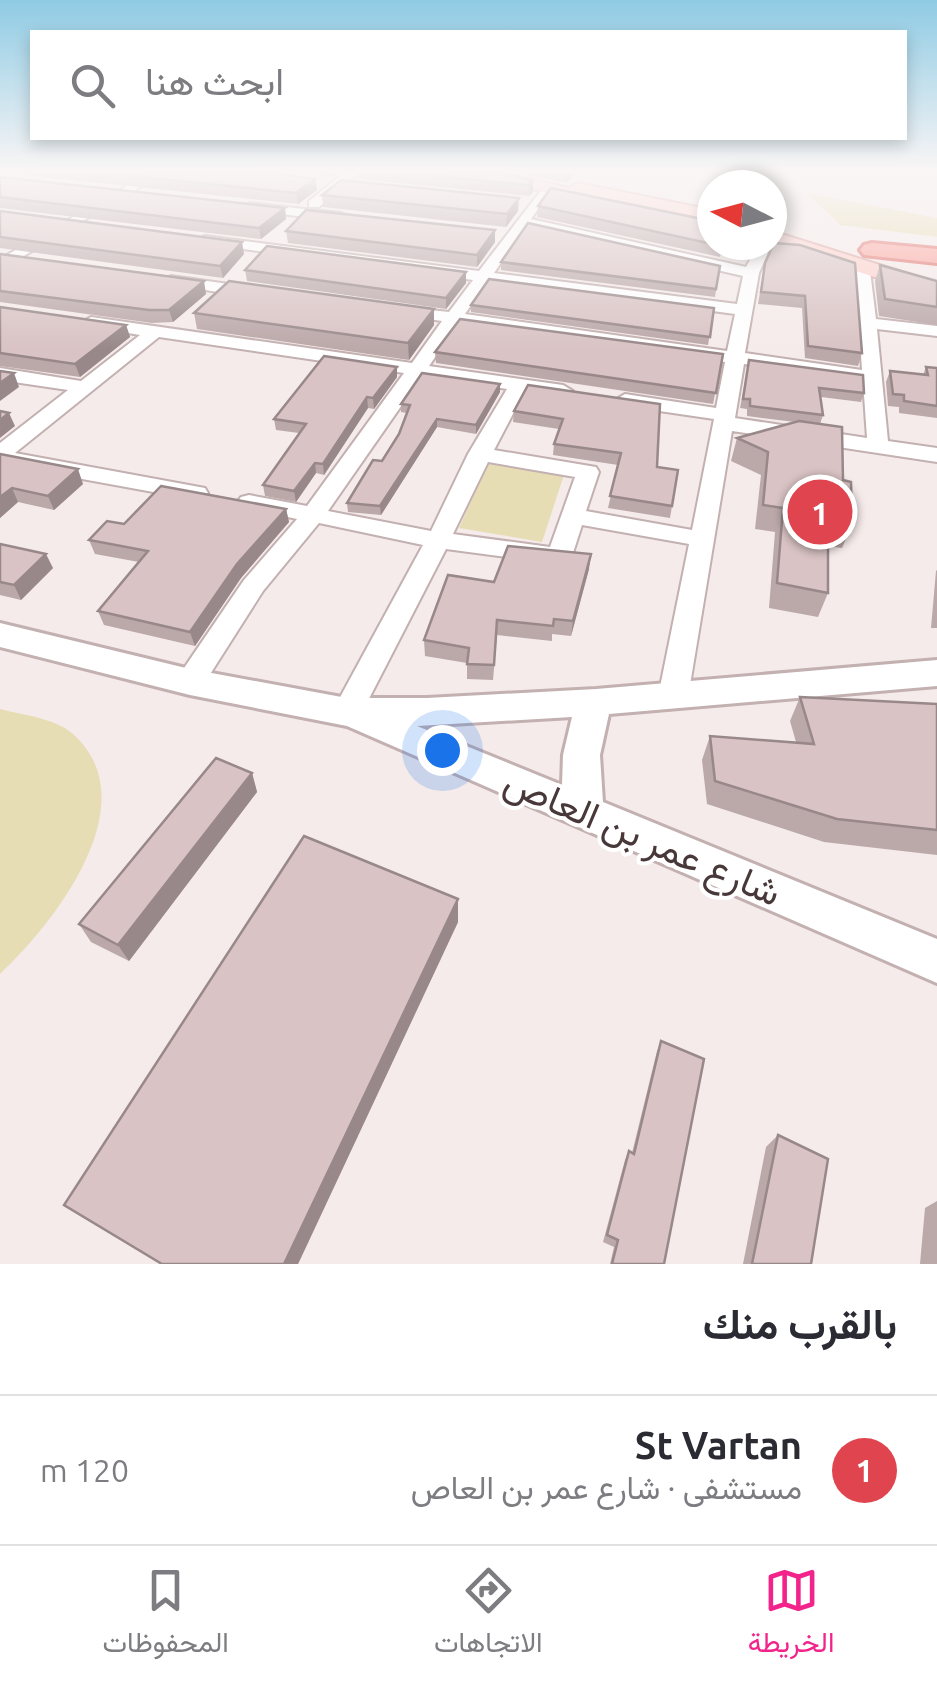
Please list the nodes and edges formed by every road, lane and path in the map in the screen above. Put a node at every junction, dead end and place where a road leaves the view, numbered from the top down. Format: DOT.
graph roads {
  1 [pos="55,232"];
  2 [pos="288,232"];
  3 [pos="511,232"];
  4 [pos="591,232"];
  5 [pos="787,233"];
  6 [pos="190,238"];
  7 [pos="787,240"];
  8 [pos="269,248"];
  9 [pos="937,256"];
  10 [pos="867,258"];
  11 [pos="4,260"];
  12 [pos="758,260"];
  13 [pos="50,263"];
  14 [pos="937,269"];
  15 [pos="751,273"];
  16 [pos="486,274"];
  17 [pos="237,277"];
  18 [pos="147,278"];
  19 [pos="937,290"];
  20 [pos="282,296"];
  21 [pos="378,308"];
  22 [pos="744,310"];
  23 [pos="454,317"];
  24 [pos="80,321"];
  25 [pos="869,322"];
  26 [pos="156,331"];
  27 [pos="937,331"];
  28 [pos="736,355"];
  29 [pos="418,369"];
  30 [pos="0,374"];
  31 [pos="873,377"];
  32 [pos="519,384"];
  33 [pos="85,387"];
  34 [pos="575,393"];
  35 [pos="612,398"];
  36 [pos="724,419"];
  37 [pos="878,447"];
  38 [pos="479,454"];
  39 [pos="937,455"];
  40 [pos="0,456"];
  41 [pos="314,514"];
  42 [pos="573,516"];
  43 [pos="702,539"];
  44 [pos="439,540"];
  45 [pos="0,635"];
  46 [pos="937,673"];
  47 [pos="190,682"];
  48 [pos="673,696"];
  49 [pos="596,702"];
  50 [pos="348,712"];
  51 [pos="586,811"];
  52 [pos="937,961"];
  1 -- 11 [label="street"];
  2 -- 8 [label="street"];
  3 -- 16 [label="street"];
  4 -- 15 [label="street"];
  5 -- 10 [label="main road"];
  6 -- 8 [label="street"];
  7 -- 10 [label="main road"];
  8 -- 16 [label="street"];
  8 -- 17 [label="street"];
  9 -- 10 [label="main road"];
  10 -- 14 [label="main road"];
  10 -- 19 [label="main road"];
  10 -- 25 [label="street"];
  11 -- 13 [label="street"];
  12 -- 15 [label="street"];
  15 -- 22 [label="street"];
  16 -- 22 [label="street"];
  16 -- 23 [label="street"];
  17 -- 18 [label="street"];
  17 -- 20 [label="street"];
  17 -- 26 [label="street"];
  21 -- 23 [label="street"];
  22 -- 28 [label="street"];
  23 -- 28 [label="street"];
  23 -- 29 [label="street"];
  24 -- 26 [label="street"];
  25 -- 27 [label="street"];
  25 -- 31 [label="street"];
  26 -- 29 [label="street"];
  26 -- 33 [label="street"];
  28 -- 31 [label="street"];
  28 -- 36 [label="street"];
  29 -- 32 [label="street"];
  29 -- 41 [label="street"];
  30 -- 33 [label="street"];
  31 -- 37 [label="street"];
  32 -- 34 [label="street"];
  32 -- 38 [label="street"];
  33 -- 40 [label="street"];
  35 -- 36 [label="street"];
  36 -- 37 [label="street"];
  36 -- 43 [label="street"];
  37 -- 39 [label="street"];
  38 -- 42 [label="street"];
  38 -- 44 [label="street"];
  40 -- 41 [label="street"];
  41 -- 44 [label="street"];
  41 -- 47 [label="street"];
  42 -- 43 [label="street"];
  42 -- 44 [label="street"];
  43 -- 48 [label="street"];
  44 -- 50 [label="street"];
  45 -- 47 [label="street, شارع عمر بن العاص"];
  46 -- 48 [label="street, شارع عمر بن العاص"];
  47 -- 50 [label="street, شارع عمر بن العاص"];
  48 -- 49 [label="street, شارع عمر بن العاص"];
  49 -- 50 [label="street, شارع عمر بن العاص"];
  49 -- 51 [label="street"];
  50 -- 51 [label="street, شارع عمر بن العاص"];
  51 -- 52 [label="street, شارع عمر بن العاص"];
}
